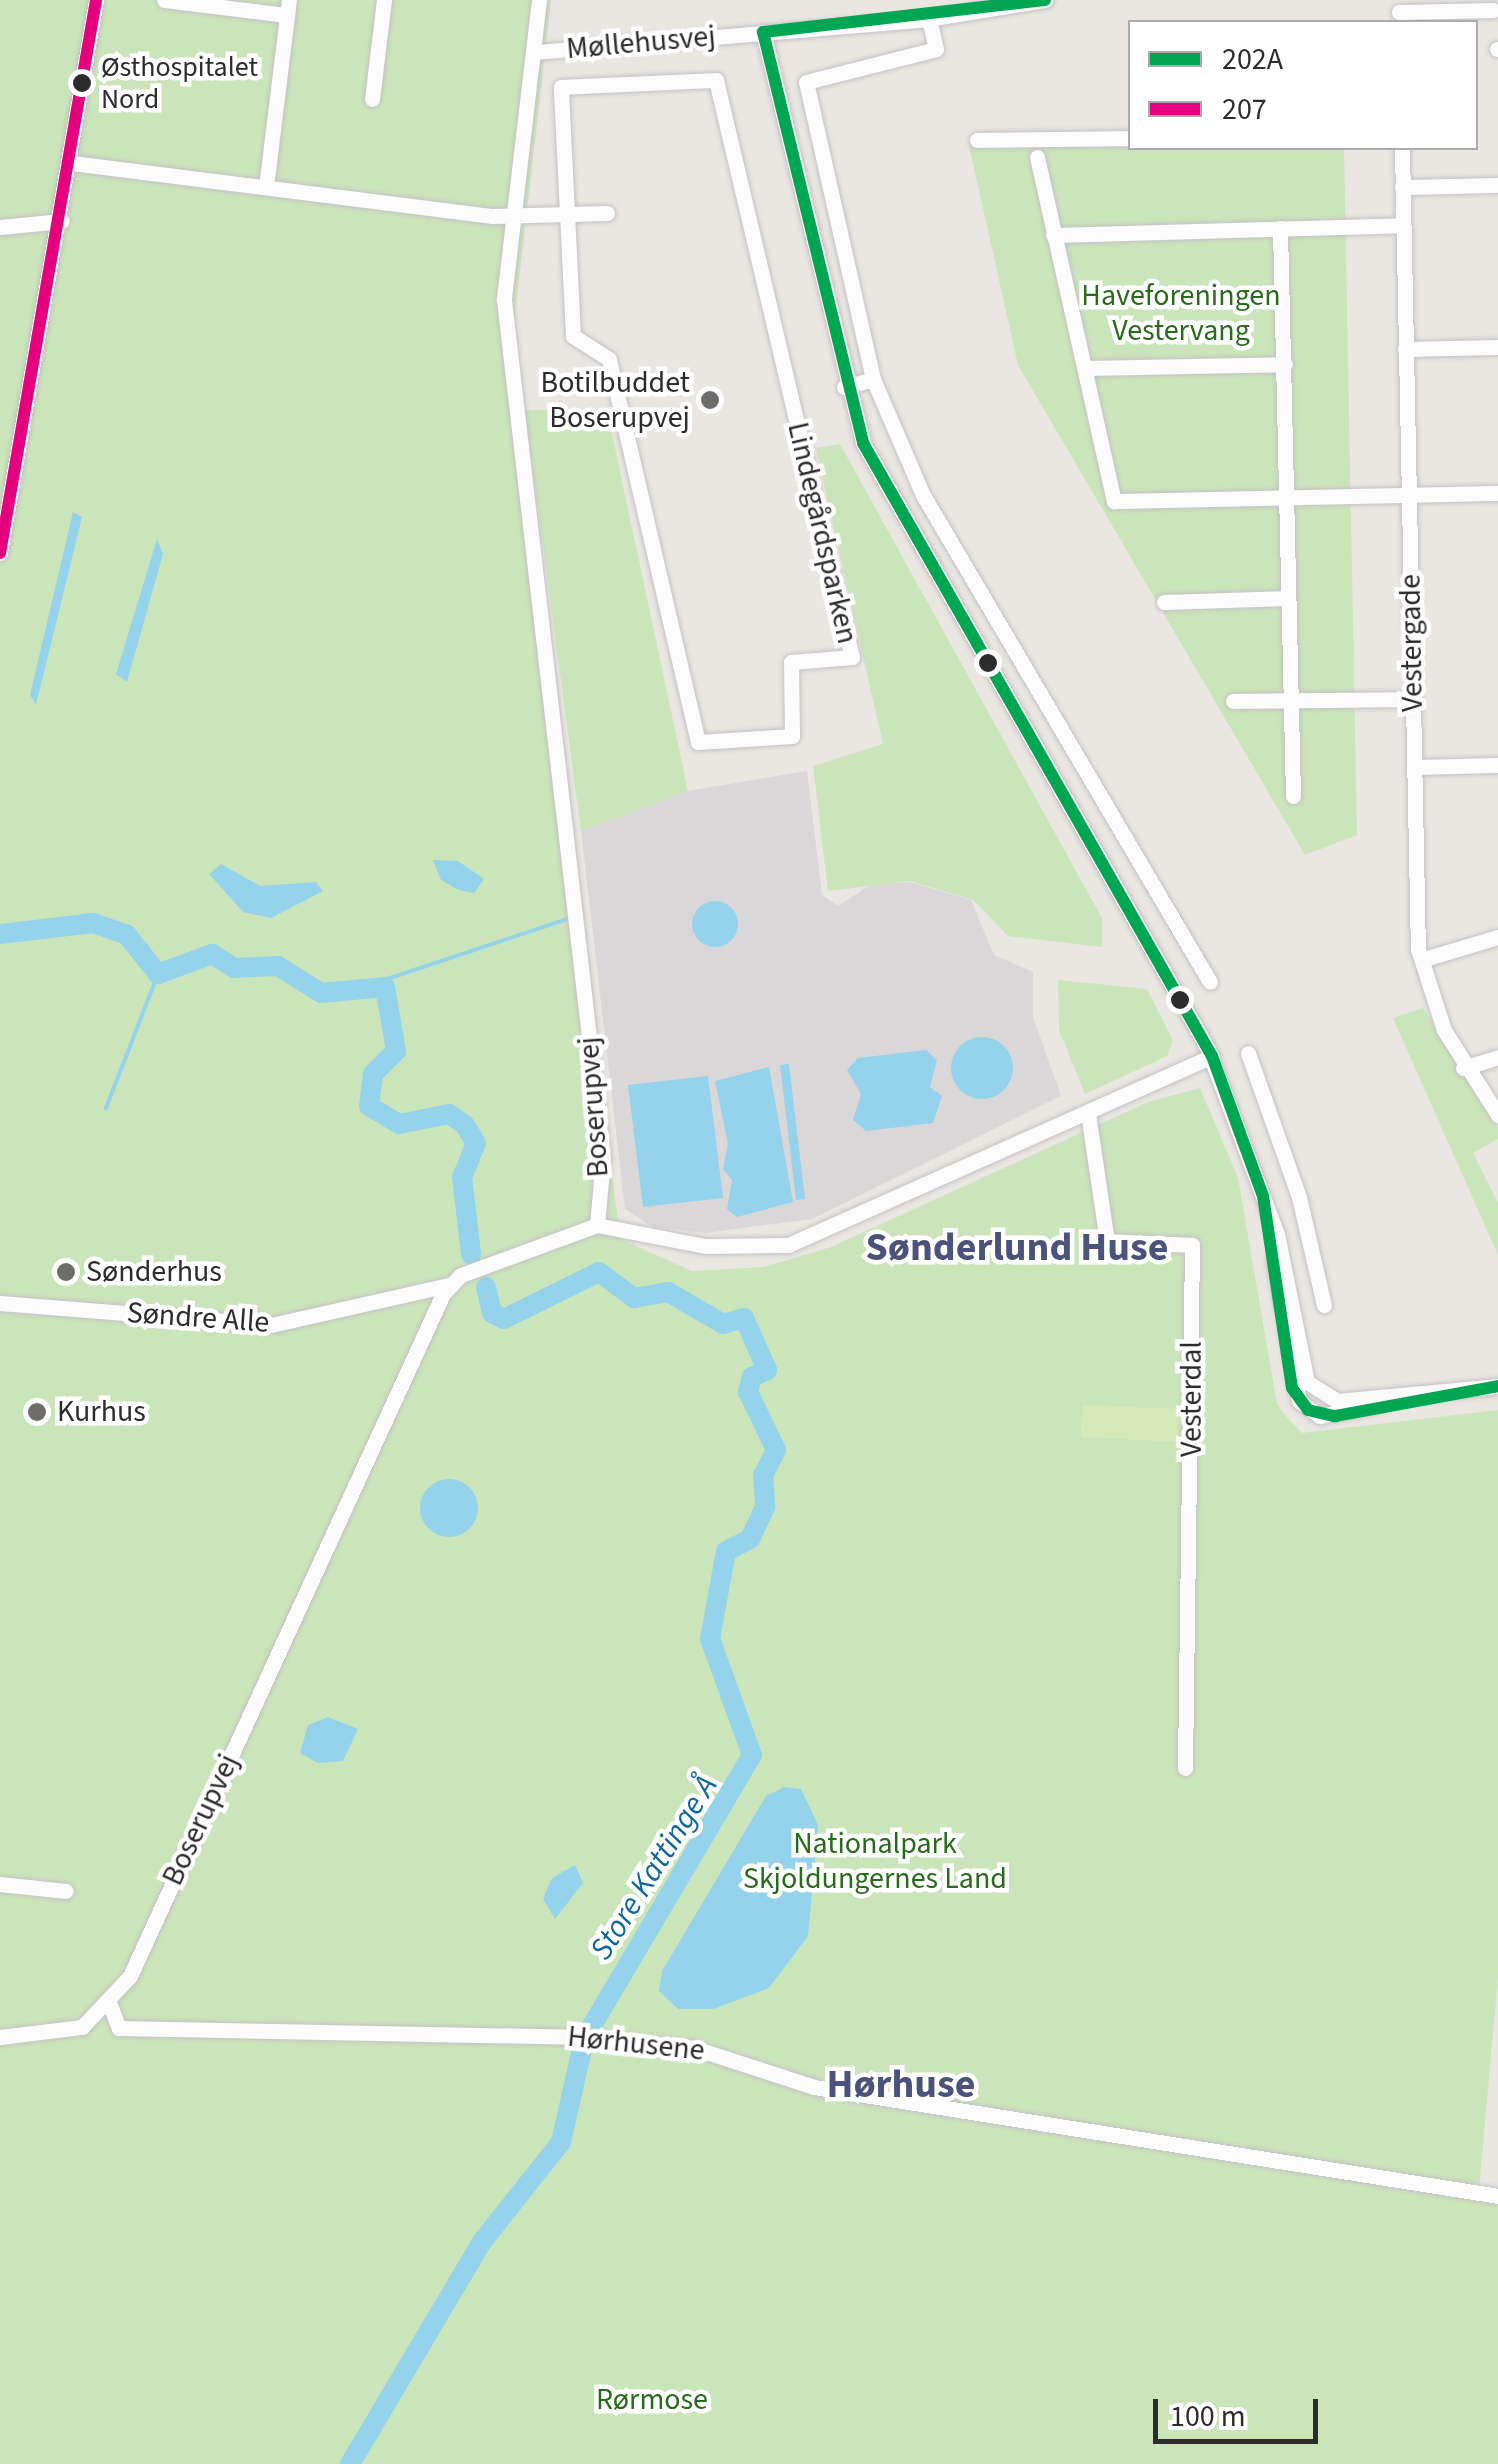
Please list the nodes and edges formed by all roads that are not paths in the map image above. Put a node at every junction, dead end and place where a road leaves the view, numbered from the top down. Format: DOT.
graph roads {
  1 [pos="96,0"];
  2 [pos="164,0"];
  3 [pos="384,0"];
  4 [pos="539,0"];
  5 [pos="1044,0"];
  6 [pos="184,1"];
  7 [pos="288,8"];
  8 [pos="1493,10"];
  9 [pos="1399,12"];
  10 [pos="929,19"];
  11 [pos="763,32"];
  12 [pos="536,52"];
  13 [pos="372,99"];
  14 [pos="1128,138"];
  15 [pos="977,140"];
  16 [pos="1402,150"];
  17 [pos="1036,157"];
  18 [pos="72,163"];
  19 [pos="1498,185"];
  20 [pos="266,187"];
  21 [pos="1402,187"];
  22 [pos="606,213"];
  23 [pos="568,214"];
  24 [pos="512,217"];
  25 [pos="62,221"];
  26 [pos="1402,226"];
  27 [pos="0,227"];
  28 [pos="1280,228"];
  29 [pos="1053,234"];
  30 [pos="1498,347"];
  31 [pos="1404,349"];
  32 [pos="1285,364"];
  33 [pos="1084,368"];
  34 [pos="873,378"];
  35 [pos="844,386"];
  36 [pos="1498,492"];
  37 [pos="1408,495"];
  38 [pos="1287,498"];
  39 [pos="0,553"];
  40 [pos="1288,598"];
  41 [pos="1164,602"];
  42 [pos="1036,690"];
  43 [pos="1414,699"];
  44 [pos="1233,701"];
  45 [pos="1290,702"];
  46 [pos="1010,706"];
  47 [pos="1498,765"];
  48 [pos="1414,767"];
  49 [pos="1293,796"];
  50 [pos="1498,936"];
  51 [pos="1424,959"];
  52 [pos="1210,982"];
  53 [pos="1212,1056"];
  54 [pos="1498,1057"];
  55 [pos="1463,1068"];
  56 [pos="1222,1080"];
  57 [pos="1088,1112"];
  58 [pos="1498,1115"];
  59 [pos="597,1225"];
  60 [pos="448,1284"];
  61 [pos="0,1303"];
  62 [pos="1324,1305"];
  63 [pos="1498,1386"];
  64 [pos="1185,1768"];
  65 [pos="0,1884"];
  66 [pos="66,1891"];
  67 [pos="110,2006"];
  68 [pos="82,2027"];
  69 [pos="119,2028"];
  70 [pos="0,2037"];
  71 [pos="1498,2196"];
  1 -- 18 [label="street"];
  2 -- 6 [label="street"];
  3 -- 13 [label="street"];
  4 -- 12 [label="street, Boserupvej"];
  5 -- 10 [label="street, Møllehusvej"];
  6 -- 7 [label="street"];
  7 -- 20 [label="street"];
  8 -- 9 [label="street"];
  10 -- 11 [label="street, Møllehusvej"];
  10 -- 34 [label="street"];
  11 -- 12 [label="street, Møllehusvej"];
  11 -- 35 [label="street"];
  12 -- 24 [label="street, Boserupvej"];
  14 -- 15 [label="street"];
  16 -- 21 [label="street, Vestergade"];
  17 -- 29 [label="street"];
  18 -- 20 [label="street"];
  18 -- 25 [label="street"];
  19 -- 21 [label="street"];
  20 -- 24 [label="street"];
  21 -- 26 [label="street, Vestergade"];
  22 -- 23 [label="street"];
  23 -- 23 [label="street, Lindegårdsparken"];
  23 -- 24 [label="street"];
  24 -- 59 [label="street, Boserupvej"];
  25 -- 27 [label="street"];
  25 -- 39 [label="street"];
  26 -- 28 [label="street"];
  26 -- 31 [label="street, Vestergade"];
  28 -- 29 [label="street"];
  28 -- 32 [label="street"];
  29 -- 33 [label="street"];
  30 -- 31 [label="street"];
  31 -- 37 [label="street, Vestergade"];
  32 -- 33 [label="street"];
  32 -- 38 [label="street"];
  33 -- 38 [label="street"];
  34 -- 35 [label="street"];
  34 -- 42 [label="street"];
  35 -- 46 [label="street"];
  36 -- 37 [label="street"];
  37 -- 38 [label="street"];
  37 -- 43 [label="street, Vestergade"];
  38 -- 40 [label="street"];
  40 -- 41 [label="street"];
  40 -- 45 [label="street"];
  42 -- 46 [label="street"];
  42 -- 52 [label="street"];
  43 -- 45 [label="street"];
  43 -- 48 [label="street, Vestergade"];
  44 -- 45 [label="street"];
  45 -- 49 [label="street"];
  46 -- 53 [label="street"];
  47 -- 48 [label="street"];
  48 -- 51 [label="street, Vestergade"];
  50 -- 51 [label="street"];
  51 -- 55 [label="street, Vestergade"];
  53 -- 56 [label="street"];
  53 -- 57 [label="street"];
  54 -- 55 [label="street"];
  55 -- 58 [label="street, Vestergade"];
  56 -- 62 [label="street"];
  56 -- 63 [label="street"];
  57 -- 59 [label="street"];
  57 -- 64 [label="street, Vesterdal"];
  59 -- 60 [label="street"];
  60 -- 61 [label="street, Søndre Alle"];
  60 -- 67 [label="street, Boserupvej"];
  65 -- 66 [label="street"];
  67 -- 68 [label="street, Boserupvej"];
  67 -- 69 [label="street"];
  68 -- 69 [label="street, Hørhusene"];
  68 -- 70 [label="street, Boserupvej"];
  69 -- 71 [label="street, Hørhusene"];
}
